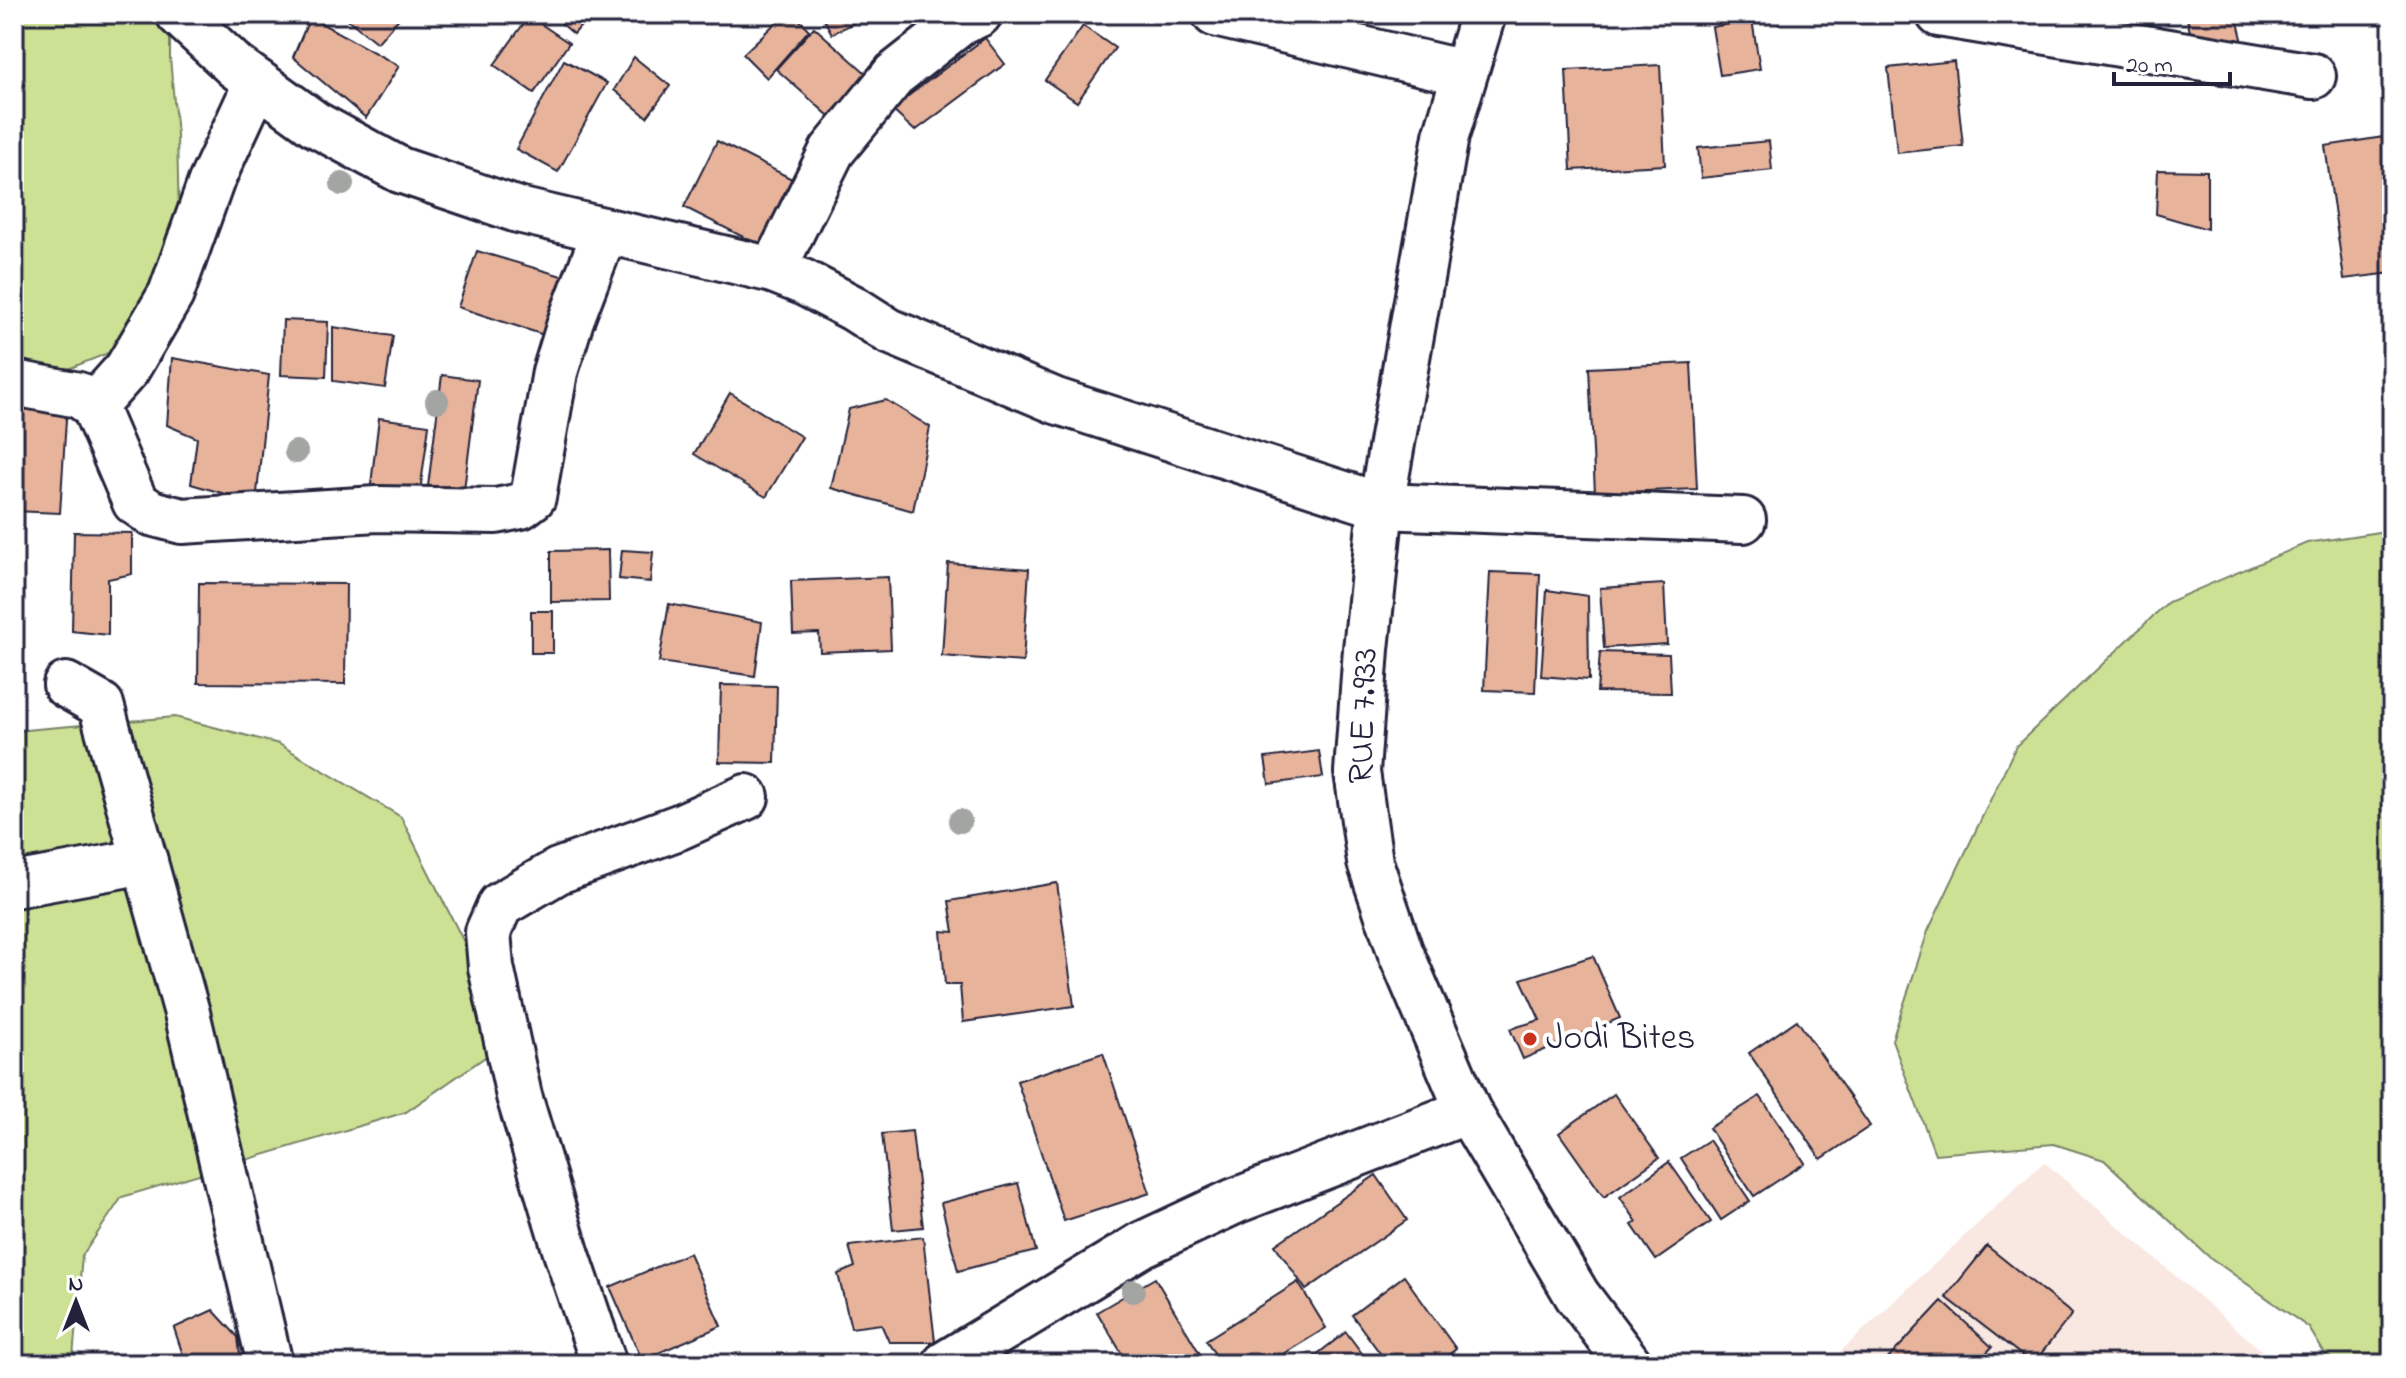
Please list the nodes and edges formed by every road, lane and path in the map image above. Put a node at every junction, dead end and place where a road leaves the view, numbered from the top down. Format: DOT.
graph roads {
  1 [pos="179,14"];
  2 [pos="1215,14"];
  3 [pos="1483,14"];
  4 [pos="1939,14"];
  5 [pos="965,17"];
  6 [pos="1464,73"];
  7 [pos="2313,76"];
  8 [pos="257,82"];
  9 [pos="605,231"];
  10 [pos="773,270"];
  11 [pos="14,383"];
  12 [pos="94,406"];
  13 [pos="1381,506"];
  14 [pos="1743,520"];
  15 [pos="66,685"];
  16 [pos="746,797"];
  17 [pos="145,861"];
  18 [pos="14,885"];
  19 [pos="1468,1111"];
  20 [pos="270,1364"];
  21 [pos="604,1364"];
  22 [pos="945,1364"];
  23 [pos="1629,1364"];
  1 -- 8 [label="street"];
  2 -- 6 [label="street"];
  3 -- 6 [label="street, RUE 7.933"];
  4 -- 7 [label="street"];
  5 -- 10 [label="street"];
  6 -- 13 [label="street, RUE 7.933"];
  8 -- 9 [label="street"];
  8 -- 12 [label="street"];
  9 -- 10 [label="street"];
  9 -- 12 [label="street"];
  10 -- 13 [label="street"];
  11 -- 12 [label="street"];
  13 -- 14 [label="street"];
  13 -- 19 [label="street, RUE 7.933"];
  15 -- 17 [label="street"];
  16 -- 21 [label="street"];
  17 -- 18 [label="street"];
  17 -- 20 [label="street"];
  19 -- 22 [label="street"];
  19 -- 23 [label="street, RUE 7.933"];
}
